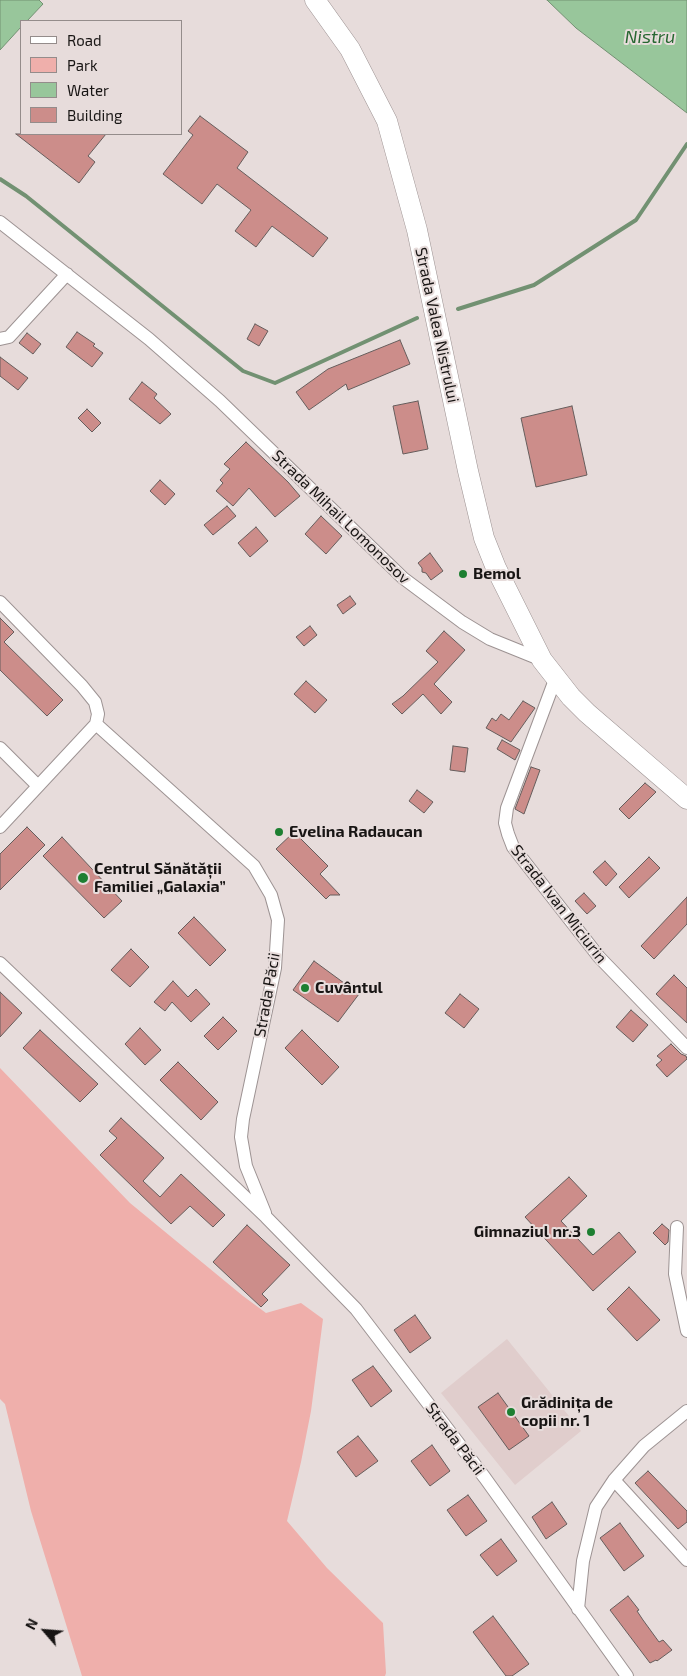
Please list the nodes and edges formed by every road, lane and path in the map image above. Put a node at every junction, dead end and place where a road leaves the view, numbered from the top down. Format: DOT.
graph roads {
  1 [pos="315,0"];
  2 [pos="0,222"];
  3 [pos="67,274"];
  4 [pos="0,339"];
  5 [pos="0,602"];
  6 [pos="542,660"];
  7 [pos="556,677"];
  8 [pos="96,724"];
  9 [pos="0,748"];
  10 [pos="38,786"];
  11 [pos="687,799"];
  12 [pos="0,827"];
  13 [pos="0,963"];
  14 [pos="687,1048"];
  15 [pos="266,1217"];
  16 [pos="677,1227"];
  17 [pos="687,1331"];
  18 [pos="687,1411"];
  19 [pos="614,1480"];
  20 [pos="687,1560"];
  21 [pos="578,1609"];
  22 [pos="627,1676"];
  1 -- 6 [label="main road, Strada Valea Nistrului"];
  2 -- 3 [label="street, Strada Mihail Lomonosov"];
  3 -- 4 [label="street"];
  3 -- 6 [label="street, Strada Mihail Lomonosov"];
  5 -- 8 [label="street"];
  6 -- 7 [label="main road"];
  7 -- 11 [label="main road"];
  7 -- 14 [label="street, Strada Ivan Miciurin"];
  8 -- 10 [label="street"];
  8 -- 15 [label="street, Strada Păcii"];
  9 -- 10 [label="street"];
  10 -- 12 [label="street"];
  13 -- 15 [label="street, Strada Păcii"];
  15 -- 21 [label="street, Strada Păcii"];
  16 -- 17 [label="street"];
  18 -- 19 [label="street"];
  19 -- 20 [label="street"];
  19 -- 21 [label="street"];
  21 -- 22 [label="street, Strada Păcii"];
}
